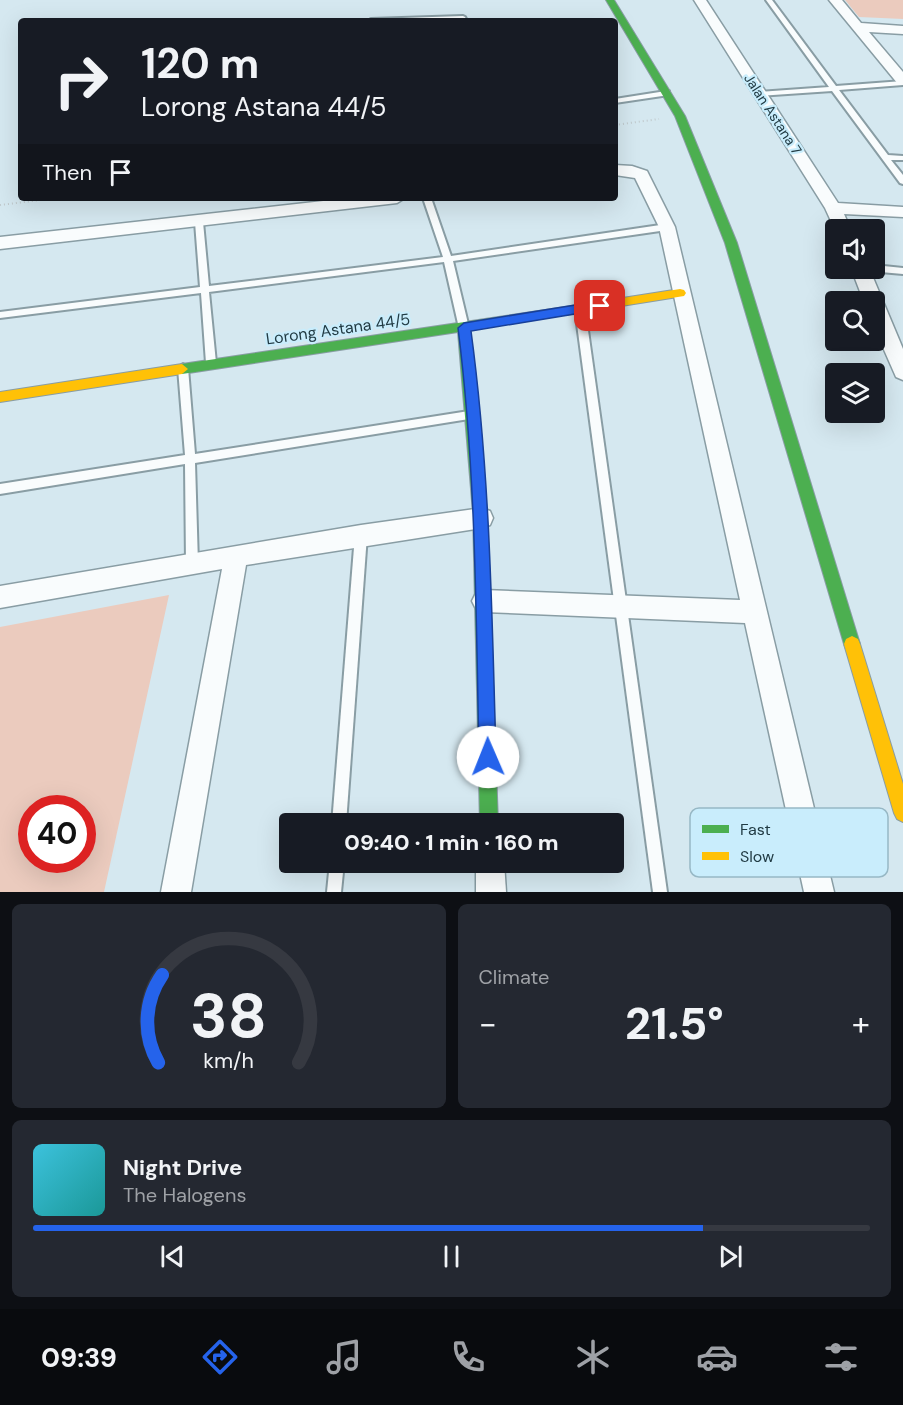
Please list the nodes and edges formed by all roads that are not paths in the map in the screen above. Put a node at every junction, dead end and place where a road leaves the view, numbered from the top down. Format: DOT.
graph roads {
  1 [pos="610,0"];
  2 [pos="700,0"];
  3 [pos="706,0"];
  4 [pos="769,0"];
  5 [pos="835,0"];
  6 [pos="418,18"];
  7 [pos="463,18"];
  8 [pos="859,27"];
  9 [pos="903,30"];
  10 [pos="903,82"];
  11 [pos="834,88"];
  12 [pos="666,93"];
  13 [pos="760,94"];
  14 [pos="618,101"];
  15 [pos="885,157"];
  16 [pos="903,158"];
  17 [pos="618,170"];
  18 [pos="903,181"];
  19 [pos="372,201"];
  20 [pos="428,201"];
  21 [pos="833,208"];
  22 [pos="903,212"];
  23 [pos="838,219"];
  24 [pos="199,222"];
  25 [pos="667,226"];
  26 [pos="3,246"];
  27 [pos="448,259"];
  28 [pos="885,269"];
  29 [pos="903,271"];
  30 [pos="203,288"];
  31 [pos="681,293"];
  32 [pos="580,309"];
  33 [pos="0,315"];
  34 [pos="885,323"];
  35 [pos="464,328"];
  36 [pos="897,344"];
  37 [pos="211,363"];
  38 [pos="183,368"];
  39 [pos="903,372"];
  40 [pos="0,397"];
  41 [pos="476,414"];
  42 [pos="190,458"];
  43 [pos="0,489"];
  44 [pos="482,518"];
  45 [pos="361,535"];
  46 [pos="236,556"];
  47 [pos="192,564"];
  48 [pos="0,597"];
  49 [pos="484,601"];
  50 [pos="620,605"];
  51 [pos="754,612"];
  52 [pos="800,808"];
  53 [pos="340,813"];
  54 [pos="489,813"];
  55 [pos="903,813"];
  56 [pos="336,873"];
  57 [pos="490,873"];
  58 [pos="816,877"];
  59 [pos="176,892"];
  60 [pos="334,892"];
  61 [pos="491,892"];
  62 [pos="660,892"];
  63 [pos="819,892"];
  1 -- 12 [label="street"];
  2 -- 3 [label="street"];
  2 -- 13 [label="street, Jalan Astana 7"];
  4 -- 11 [label="lane"];
  5 -- 8 [label="street"];
  6 -- 7 [label="lane"];
  8 -- 9 [label="street"];
  8 -- 10 [label="street"];
  10 -- 11 [label="lane"];
  11 -- 13 [label="lane"];
  11 -- 15 [label="lane"];
  12 -- 14 [label="lane"];
  12 -- 55 [label="street"];
  13 -- 21 [label="street, Jalan Astana 7"];
  15 -- 16 [label="lane"];
  15 -- 18 [label="lane"];
  17 -- 25 [label="street"];
  19 -- 24 [label="street"];
  20 -- 27 [label="lane"];
  21 -- 22 [label="street"];
  21 -- 23 [label="street, Jalan Astana 7"];
  24 -- 26 [label="street"];
  24 -- 30 [label="lane"];
  25 -- 27 [label="lane"];
  25 -- 31 [label="street"];
  27 -- 30 [label="lane"];
  27 -- 35 [label="lane"];
  28 -- 29 [label="lane"];
  30 -- 33 [label="lane"];
  30 -- 37 [label="lane"];
  31 -- 32 [label="street, Lorong Astana 44/5"];
  31 -- 51 [label="street"];
  32 -- 35 [label="street, Lorong Astana 44/5"];
  32 -- 50 [label="lane"];
  34 -- 36 [label="street"];
  35 -- 37 [label="street, Lorong Astana 44/5"];
  35 -- 41 [label="street"];
  36 -- 39 [label="street"];
  37 -- 38 [label="street, Lorong Astana 44/5"];
  38 -- 40 [label="street, Lorong Astana 44/5"];
  38 -- 42 [label="lane"];
  41 -- 42 [label="lane"];
  41 -- 44 [label="street"];
  42 -- 43 [label="lane"];
  42 -- 47 [label="lane"];
  44 -- 45 [label="street"];
  44 -- 49 [label="street"];
  45 -- 46 [label="street"];
  45 -- 53 [label="lane"];
  46 -- 47 [label="street"];
  46 -- 59 [label="street"];
  47 -- 48 [label="street"];
  49 -- 50 [label="street"];
  49 -- 54 [label="street"];
  50 -- 51 [label="street"];
  50 -- 62 [label="lane"];
  51 -- 52 [label="street"];
  56 -- 60 [label="lane"];
  57 -- 61 [label="street"];
  58 -- 63 [label="street"];
}
